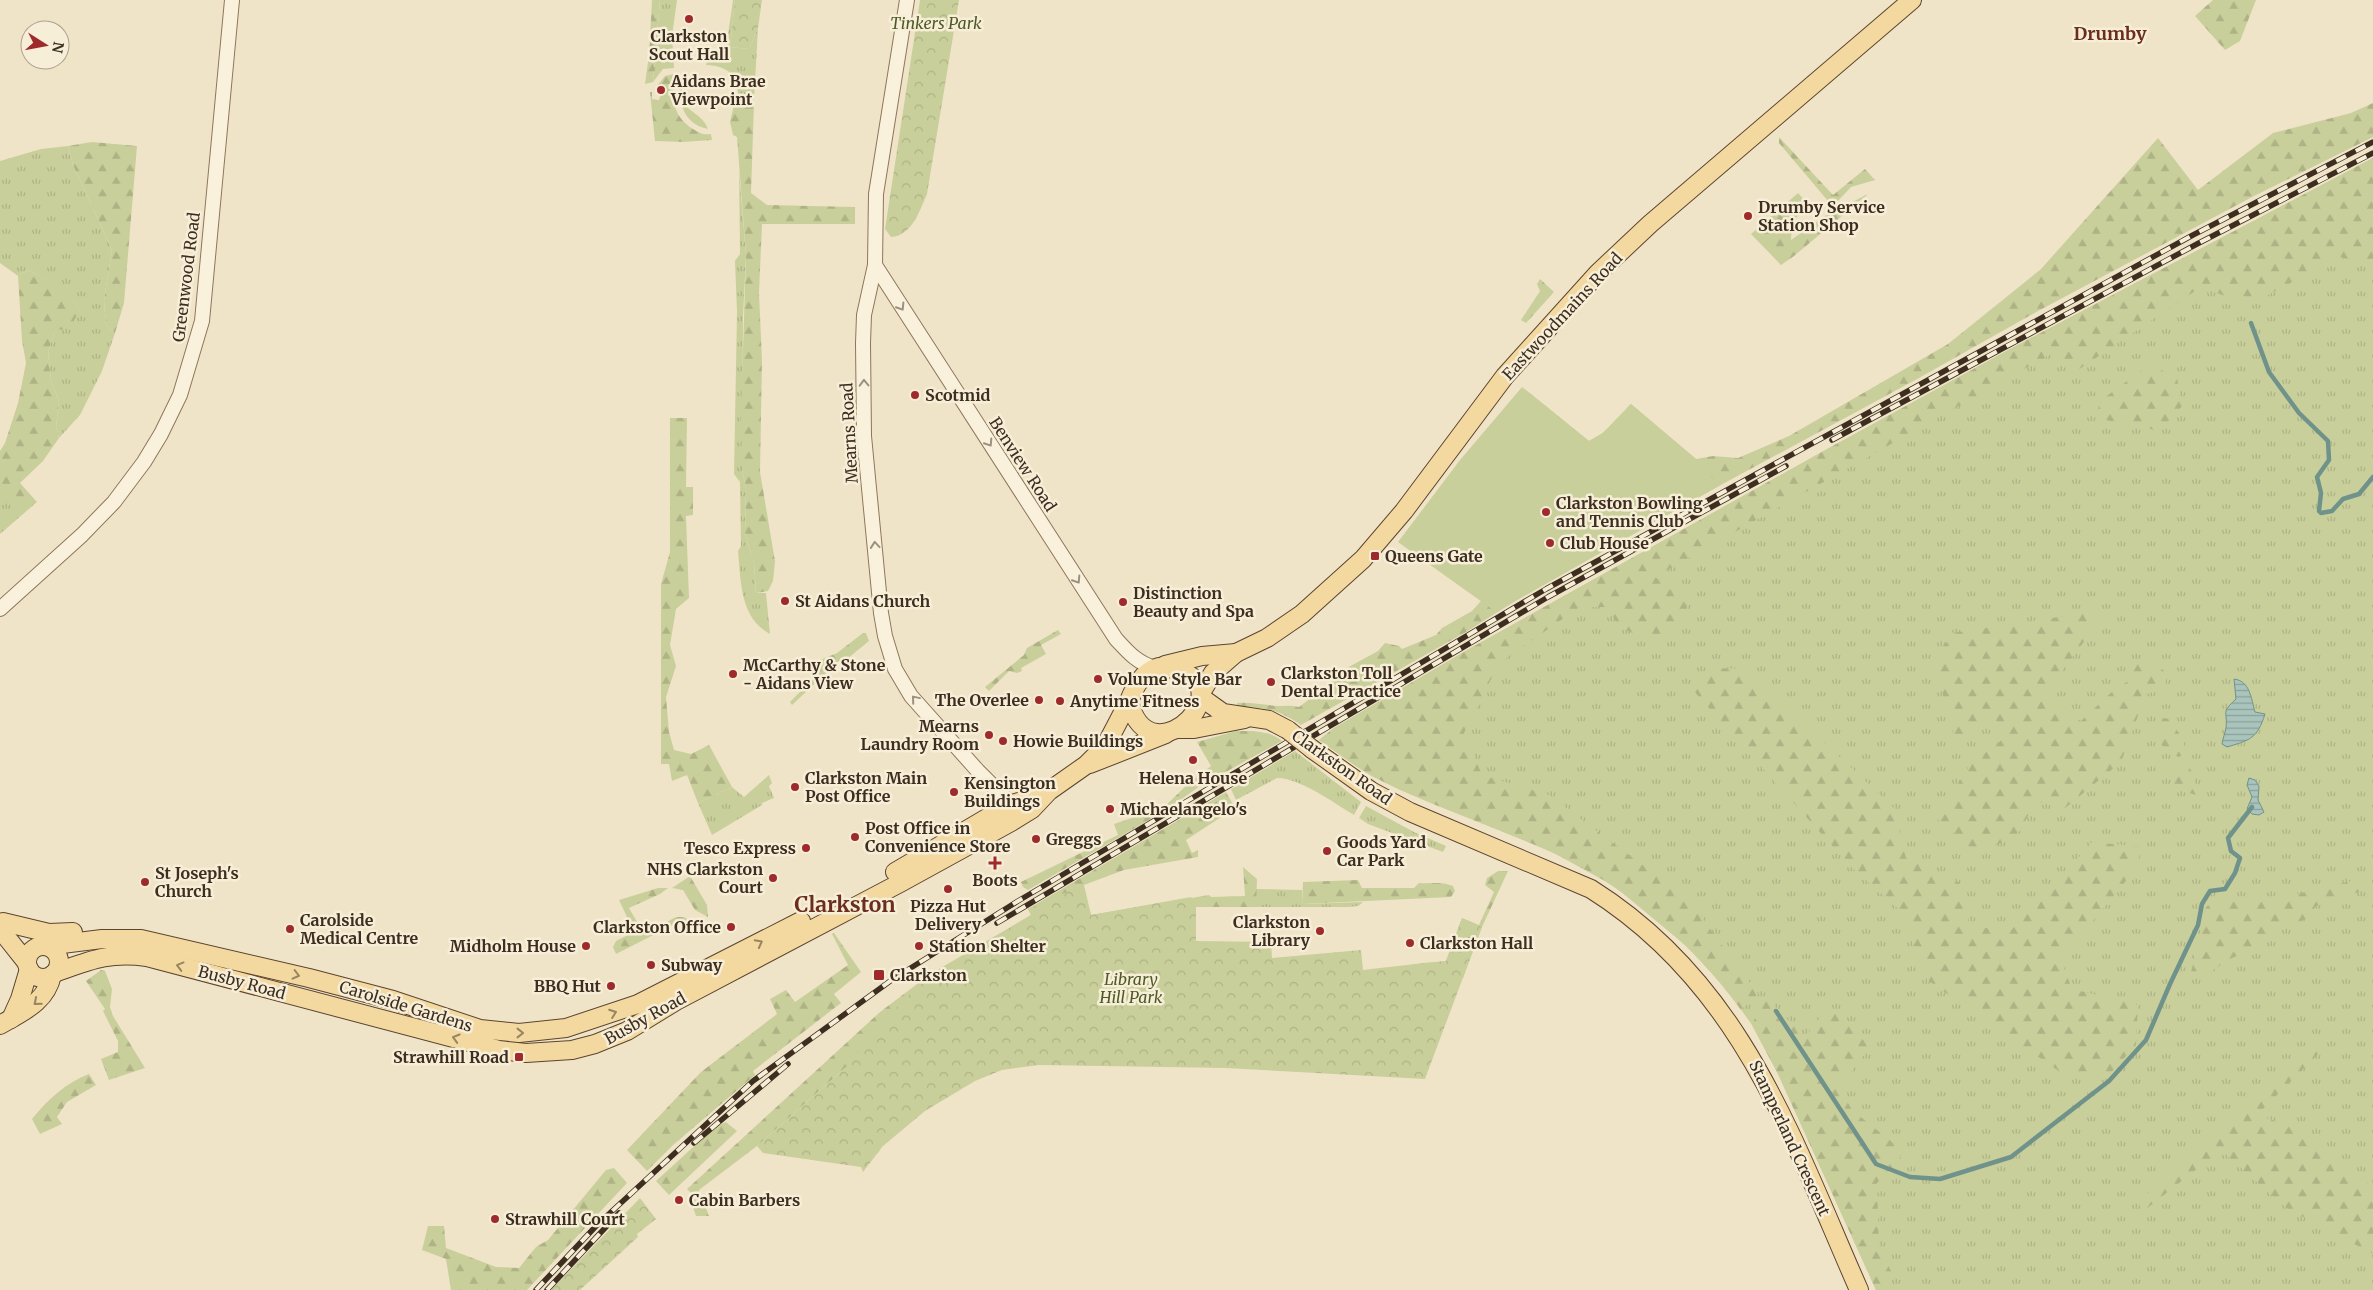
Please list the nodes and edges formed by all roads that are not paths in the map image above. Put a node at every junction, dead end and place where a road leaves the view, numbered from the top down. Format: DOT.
graph roads {
  1 [pos="232,0"];
  2 [pos="907,0"];
  3 [pos="1912,0"];
  4 [pos="875,266"];
  5 [pos="0,609"];
  6 [pos="1236,653"];
  7 [pos="1157,667"];
  8 [pos="1202,695"];
  9 [pos="1129,700"];
  10 [pos="1250,718"];
  11 [pos="1172,731"];
  12 [pos="1086,765"];
  13 [pos="1047,793"];
  14 [pos="1009,804"];
  15 [pos="1027,812"];
  16 [pos="1487,844"];
  17 [pos="1,924"];
  18 [pos="127,938"];
  19 [pos="45,946"];
  20 [pos="249,964"];
  21 [pos="28,966"];
  22 [pos="54,974"];
  23 [pos="5,1022"];
  24 [pos="566,1028"];
  25 [pos="1859,1290"];
  1 -- 5 [label="street, Greenwood Road"];
  2 -- 4 [label="street, Mearns Road"];
  3 -- 6 [label="main road, Eastwoodmains Road"];
  4 -- 7 [label="street, Benview Road, one-way"];
  14 -- 4 [label="street, Mearns Road, one-way"];
  6 -- 7 [label="main road, Eastwoodmains Road"];
  6 -- 8 [label="main road, Eastwoodmains Road"];
  7 -- 8 [label="main road"];
  7 -- 9 [label="main road"];
  8 -- 10 [label="main road, Clarkston Road"];
  8 -- 11 [label="main road"];
  9 -- 11 [label="main road"];
  9 -- 12 [label="main road, Busby Road"];
  10 -- 11 [label="main road, Clarkston Road"];
  10 -- 16 [label="main road, Clarkston Road, bridge"];
  11 -- 12 [label="main road"];
  12 -- 13 [label="main road, Busby Road"];
  13 -- 14 [label="main road, Busby Road"];
  13 -- 15 [label="main road, Busby Road"];
  14 -- 15 [label="street, Mearns Road"];
  24 -- 14 [label="main road, Busby Road, one-way"];
  15 -- 22 [label="main road, Busby Road, one-way"];
  16 -- 25 [label="main road, Stamperland Crescent"];
  17 -- 18 [label="main road"];
  17 -- 19 [label="main road"];
  17 -- 21 [label="main road"];
  18 -- 19 [label="main road, Busby Road"];
  18 -- 20 [label="main road, Busby Road"];
  19 -- 21 [label="main road"];
  19 -- 22 [label="main road"];
  20 -- 24 [label="main road, Carolside Gardens, one-way"];
  21 -- 22 [label="main road"];
  21 -- 23 [label="main road"];
  22 -- 23 [label="main road, one-way"];
}
